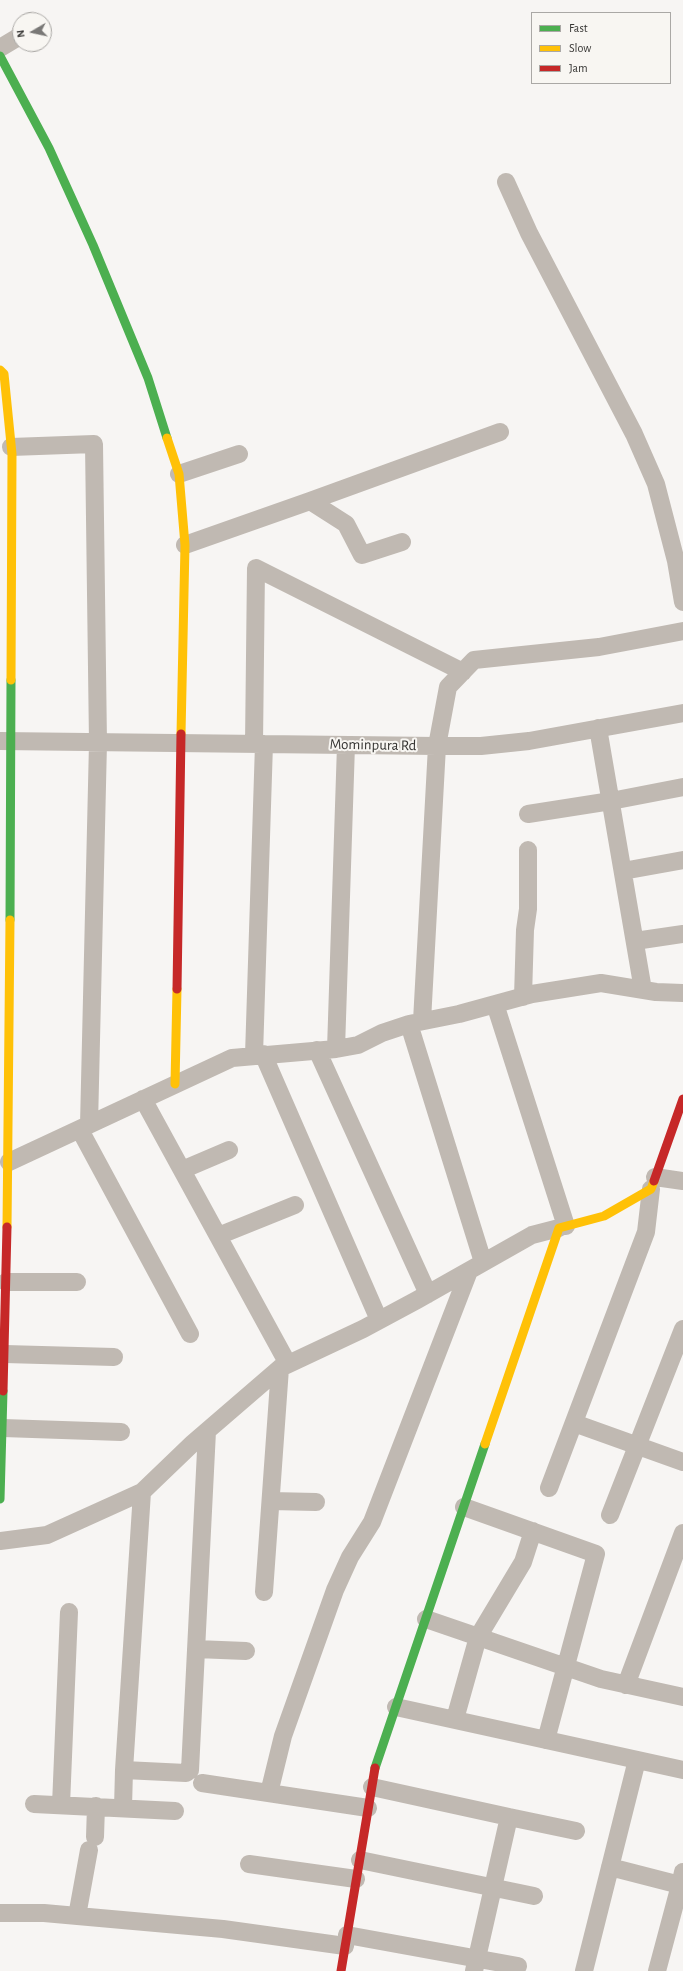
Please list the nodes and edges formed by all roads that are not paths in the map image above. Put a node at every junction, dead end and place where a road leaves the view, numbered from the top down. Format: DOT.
graph roads {
  1 [pos="12,41"];
  2 [pos="0,48"];
  3 [pos="0,56"];
  4 [pos="506,182"];
  5 [pos="0,370"];
  6 [pos="500,432"];
  7 [pos="11,447"];
  8 [pos="239,454"];
  9 [pos="179,474"];
  10 [pos="310,501"];
  11 [pos="402,542"];
  12 [pos="185,545"];
  13 [pos="683,602"];
  14 [pos="683,631"];
  15 [pos="463,672"];
  16 [pos="683,713"];
  17 [pos="598,728"];
  18 [pos="5,742"];
  19 [pos="98,743"];
  20 [pos="182,743"];
  21 [pos="259,744"];
  22 [pos="346,745"];
  23 [pos="437,746"];
  24 [pos="683,787"];
  25 [pos="611,801"];
  26 [pos="528,814"];
  27 [pos="528,850"];
  28 [pos="683,860"];
  29 [pos="622,871"];
  30 [pos="683,934"];
  31 [pos="635,941"];
  32 [pos="643,990"];
  33 [pos="683,993"];
  34 [pos="522,997"];
  35 [pos="495,1004"];
  36 [pos="416,1023"];
  37 [pos="336,1049"];
  38 [pos="317,1050"];
  39 [pos="259,1055"];
  40 [pos="175,1084"];
  41 [pos="143,1099"];
  42 [pos="683,1099"];
  43 [pos="85,1127"];
  44 [pos="229,1150"];
  45 [pos="9,1162"];
  46 [pos="182,1170"];
  47 [pos="683,1181"];
  48 [pos="653,1183"];
  49 [pos="295,1205"];
  50 [pos="563,1227"];
  51 [pos="218,1236"];
  52 [pos="476,1267"];
  53 [pos="6,1282"];
  54 [pos="77,1282"];
  55 [pos="428,1294"];
  56 [pos="379,1320"];
  57 [pos="683,1329"];
  58 [pos="190,1334"];
  59 [pos="5,1354"];
  60 [pos="114,1358"];
  61 [pos="284,1366"];
  62 [pos="2,1386"];
  63 [pos="574,1423"];
  64 [pos="3,1428"];
  65 [pos="207,1431"];
  66 [pos="121,1432"];
  67 [pos="636,1445"];
  68 [pos="683,1462"];
  69 [pos="549,1488"];
  70 [pos="142,1492"];
  71 [pos="0,1499"];
  72 [pos="271,1501"];
  73 [pos="316,1502"];
  74 [pos="464,1507"];
  75 [pos="610,1515"];
  76 [pos="533,1531"];
  77 [pos="683,1533"];
  78 [pos="0,1541"];
  79 [pos="264,1592"];
  80 [pos="69,1612"];
  81 [pos="426,1619"];
  82 [pos="478,1637"];
  83 [pos="196,1649"];
  84 [pos="246,1651"];
  85 [pos="566,1667"];
  86 [pos="626,1685"];
  87 [pos="683,1697"];
  88 [pos="396,1707"];
  89 [pos="455,1719"];
  90 [pos="546,1740"];
  91 [pos="637,1760"];
  92 [pos="124,1770"];
  93 [pos="683,1770"];
  94 [pos="202,1783"];
  95 [pos="372,1787"];
  96 [pos="269,1793"];
  97 [pos="34,1804"];
  98 [pos="61,1805"];
  99 [pos="96,1806"];
  100 [pos="123,1808"];
  101 [pos="368,1808"];
  102 [pos="175,1811"];
  103 [pos="509,1817"];
  104 [pos="576,1831"];
  105 [pos="360,1860"];
  106 [pos="249,1864"];
  107 [pos="610,1867"];
  108 [pos="356,1879"];
  109 [pos="682,1881"];
  110 [pos="493,1888"];
  111 [pos="534,1896"];
  112 [pos="0,1914"];
  113 [pos="78,1916"];
  114 [pos="346,1940"];
  115 [pos="475,1964"];
  116 [pos="518,1966"];
  117 [pos="341,1971"];
  118 [pos="584,1971"];
  119 [pos="657,1971"];
  1 -- 2 [label="street"];
  3 -- 9 [label="street"];
  4 -- 13 [label="street"];
  5 -- 7 [label="street"];
  6 -- 10 [label="street"];
  7 -- 18 [label="street"];
  7 -- 19 [label="street"];
  8 -- 9 [label="street"];
  9 -- 12 [label="street"];
  10 -- 11 [label="street"];
  10 -- 12 [label="street"];
  12 -- 20 [label="street"];
  14 -- 15 [label="street, Mominpura Rd"];
  15 -- 21 [label="street"];
  15 -- 23 [label="street, Mominpura Rd"];
  16 -- 17 [label="street"];
  17 -- 23 [label="street"];
  17 -- 25 [label="street"];
  18 -- 19 [label="street, Mominpura Rd"];
  18 -- 45 [label="street"];
  19 -- 20 [label="street, Mominpura Rd"];
  19 -- 43 [label="street"];
  20 -- 21 [label="street, Mominpura Rd"];
  20 -- 40 [label="street"];
  21 -- 22 [label="street, Mominpura Rd"];
  21 -- 39 [label="street"];
  22 -- 23 [label="street, Mominpura Rd"];
  22 -- 37 [label="street"];
  23 -- 36 [label="street"];
  24 -- 25 [label="street"];
  25 -- 26 [label="street"];
  25 -- 29 [label="street"];
  27 -- 34 [label="street"];
  28 -- 29 [label="street"];
  29 -- 31 [label="street"];
  30 -- 31 [label="street"];
  31 -- 32 [label="street"];
  32 -- 33 [label="street"];
  32 -- 34 [label="street"];
  34 -- 35 [label="street"];
  35 -- 36 [label="street"];
  35 -- 50 [label="street"];
  36 -- 37 [label="street"];
  36 -- 52 [label="street"];
  37 -- 38 [label="street"];
  38 -- 39 [label="street"];
  38 -- 55 [label="street"];
  39 -- 40 [label="street"];
  39 -- 56 [label="street"];
  40 -- 41 [label="street"];
  41 -- 43 [label="street"];
  41 -- 46 [label="street"];
  42 -- 48 [label="street"];
  43 -- 45 [label="street"];
  43 -- 58 [label="street"];
  44 -- 46 [label="street"];
  45 -- 53 [label="street"];
  46 -- 51 [label="street"];
  47 -- 48 [label="street"];
  48 -- 50 [label="street"];
  48 -- 63 [label="street"];
  49 -- 51 [label="street"];
  50 -- 52 [label="street"];
  50 -- 74 [label="street"];
  51 -- 61 [label="street"];
  52 -- 55 [label="street"];
  52 -- 96 [label="street"];
  53 -- 54 [label="street"];
  53 -- 59 [label="street"];
  55 -- 56 [label="street"];
  56 -- 61 [label="street"];
  57 -- 67 [label="street"];
  59 -- 60 [label="street"];
  59 -- 62 [label="street"];
  61 -- 65 [label="street"];
  61 -- 72 [label="street"];
  62 -- 64 [label="street"];
  63 -- 67 [label="street"];
  63 -- 69 [label="street"];
  64 -- 66 [label="street"];
  64 -- 71 [label="street"];
  65 -- 70 [label="street"];
  65 -- 83 [label="street"];
  67 -- 68 [label="street"];
  67 -- 75 [label="street"];
  70 -- 78 [label="street"];
  70 -- 92 [label="street"];
  72 -- 73 [label="street"];
  72 -- 79 [label="street"];
  74 -- 76 [label="street"];
  74 -- 81 [label="street"];
  76 -- 82 [label="street"];
  76 -- 85 [label="street"];
  77 -- 86 [label="street"];
  80 -- 98 [label="street"];
  81 -- 82 [label="street"];
  81 -- 88 [label="street"];
  82 -- 85 [label="street"];
  82 -- 89 [label="street"];
  83 -- 84 [label="street"];
  83 -- 92 [label="street"];
  85 -- 86 [label="street"];
  85 -- 90 [label="street"];
  86 -- 87 [label="street"];
  88 -- 89 [label="street"];
  88 -- 95 [label="street"];
  89 -- 90 [label="street"];
  90 -- 91 [label="street"];
  91 -- 93 [label="street"];
  91 -- 107 [label="street"];
  92 -- 100 [label="street"];
  94 -- 96 [label="street"];
  95 -- 101 [label="street"];
  95 -- 103 [label="street"];
  96 -- 101 [label="street"];
  97 -- 98 [label="street"];
  98 -- 99 [label="street"];
  99 -- 100 [label="street"];
  99 -- 113 [label="street"];
  100 -- 102 [label="street"];
  101 -- 105 [label="street"];
  103 -- 104 [label="street"];
  103 -- 110 [label="street"];
  105 -- 108 [label="street"];
  105 -- 110 [label="street"];
  106 -- 108 [label="street"];
  107 -- 109 [label="street"];
  107 -- 118 [label="street"];
  108 -- 114 [label="street"];
  109 -- 119 [label="street"];
  110 -- 111 [label="street"];
  110 -- 115 [label="street"];
  112 -- 113 [label="street"];
  113 -- 114 [label="street"];
  114 -- 115 [label="street"];
  114 -- 117 [label="street"];
  115 -- 116 [label="street"];
}
